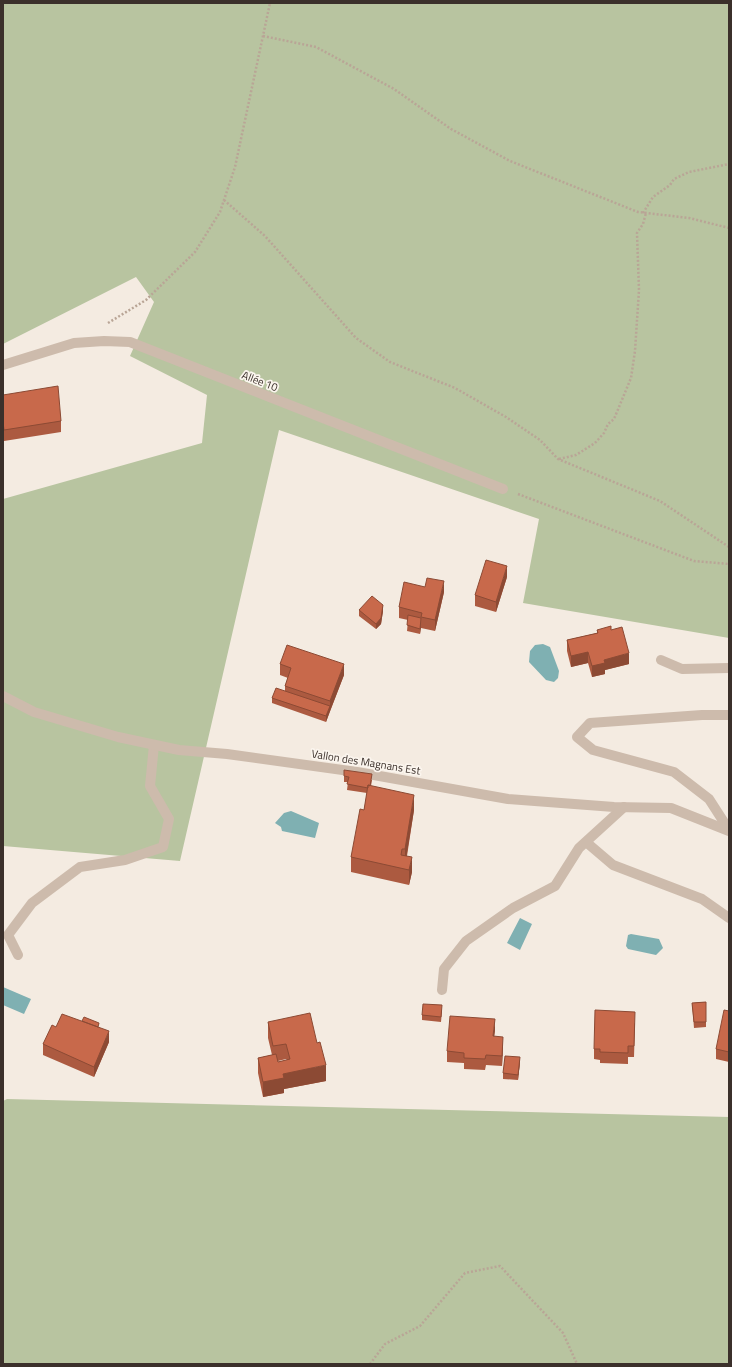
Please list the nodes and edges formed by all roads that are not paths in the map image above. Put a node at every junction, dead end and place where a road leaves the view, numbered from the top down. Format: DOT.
graph roads {
  1 [pos="3,365"];
  2 [pos="503,489"];
  3 [pos="661,660"];
  4 [pos="729,668"];
  5 [pos="3,696"];
  6 [pos="729,715"];
  7 [pos="154,745"];
  8 [pos="624,807"];
  9 [pos="729,830"];
  10 [pos="586,842"];
  11 [pos="729,918"];
  12 [pos="18,955"];
  13 [pos="442,990"];
  1 -- 2 [label="street, Allée 10"];
  3 -- 4 [label="street"];
  5 -- 7 [label="street, Vallon des Magnans Est"];
  6 -- 9 [label="street"];
  7 -- 8 [label="street, Vallon des Magnans Est"];
  7 -- 12 [label="street"];
  8 -- 9 [label="street, Vallon des Magnans Est"];
  8 -- 10 [label="street"];
  10 -- 11 [label="street"];
  10 -- 13 [label="street"];
}
